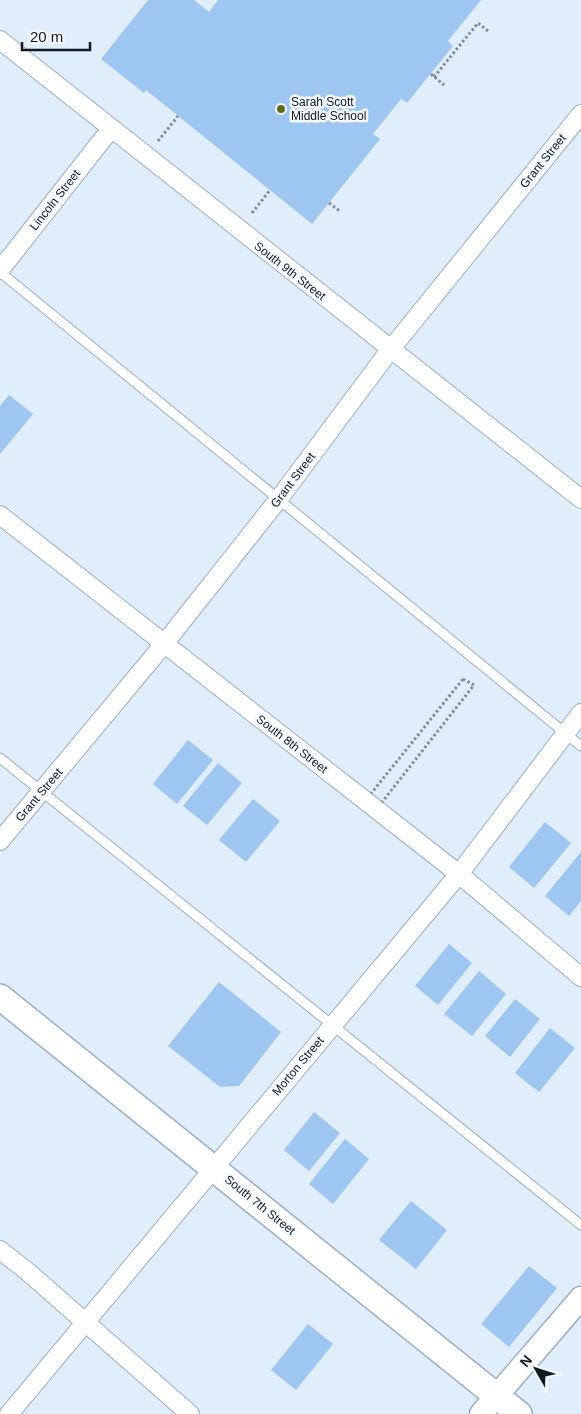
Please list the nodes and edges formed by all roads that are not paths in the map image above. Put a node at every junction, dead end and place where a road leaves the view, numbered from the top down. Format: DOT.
graph roads {
  1 [pos="0,40"];
  2 [pos="581,114"];
  3 [pos="110,130"];
  4 [pos="0,271"];
  5 [pos="390,350"];
  6 [pos="581,499"];
  7 [pos="278,500"];
  8 [pos="0,515"];
  9 [pos="164,644"];
  10 [pos="581,714"];
  11 [pos="566,734"];
  12 [pos="581,746"];
  13 [pos="0,758"];
  14 [pos="42,791"];
  15 [pos="0,841"];
  16 [pos="459,874"];
  17 [pos="581,977"];
  18 [pos="0,996"];
  19 [pos="331,1025"];
  20 [pos="214,1168"];
  21 [pos="581,1225"];
  22 [pos="0,1250"];
  23 [pos="581,1298"];
  24 [pos="84,1324"];
  25 [pos="488,1405"];
  26 [pos="9,1414"];
  27 [pos="190,1414"];
  28 [pos="519,1414"];
  1 -- 3 [label="street, South 9th Street"];
  2 -- 5 [label="street, Grant Street"];
  3 -- 4 [label="street, Lincoln Street"];
  3 -- 5 [label="street, South 9th Street"];
  4 -- 7 [label="lane"];
  5 -- 6 [label="street, South 9th Street"];
  5 -- 7 [label="street, Grant Street"];
  7 -- 9 [label="street, Grant Street"];
  7 -- 11 [label="lane"];
  8 -- 9 [label="street, South 8th Street"];
  9 -- 14 [label="street, Grant Street"];
  9 -- 16 [label="street, South 8th Street"];
  10 -- 11 [label="street, Morton Street"];
  11 -- 12 [label="lane"];
  11 -- 16 [label="street, Morton Street"];
  13 -- 14 [label="lane"];
  14 -- 15 [label="street, Grant Street"];
  14 -- 19 [label="lane"];
  16 -- 17 [label="street, South 8th Street"];
  16 -- 19 [label="street, Morton Street"];
  18 -- 20 [label="main road, South 7th Street"];
  19 -- 20 [label="street, Morton Street"];
  19 -- 21 [label="lane"];
  20 -- 24 [label="street, Morton Street"];
  20 -- 25 [label="main road, South 7th Street"];
  22 -- 24 [label="street"];
  23 -- 25 [label="street"];
  24 -- 26 [label="street, Morton Street"];
  24 -- 27 [label="street"];
  25 -- 28 [label="main road, South 7th Street"];
}
